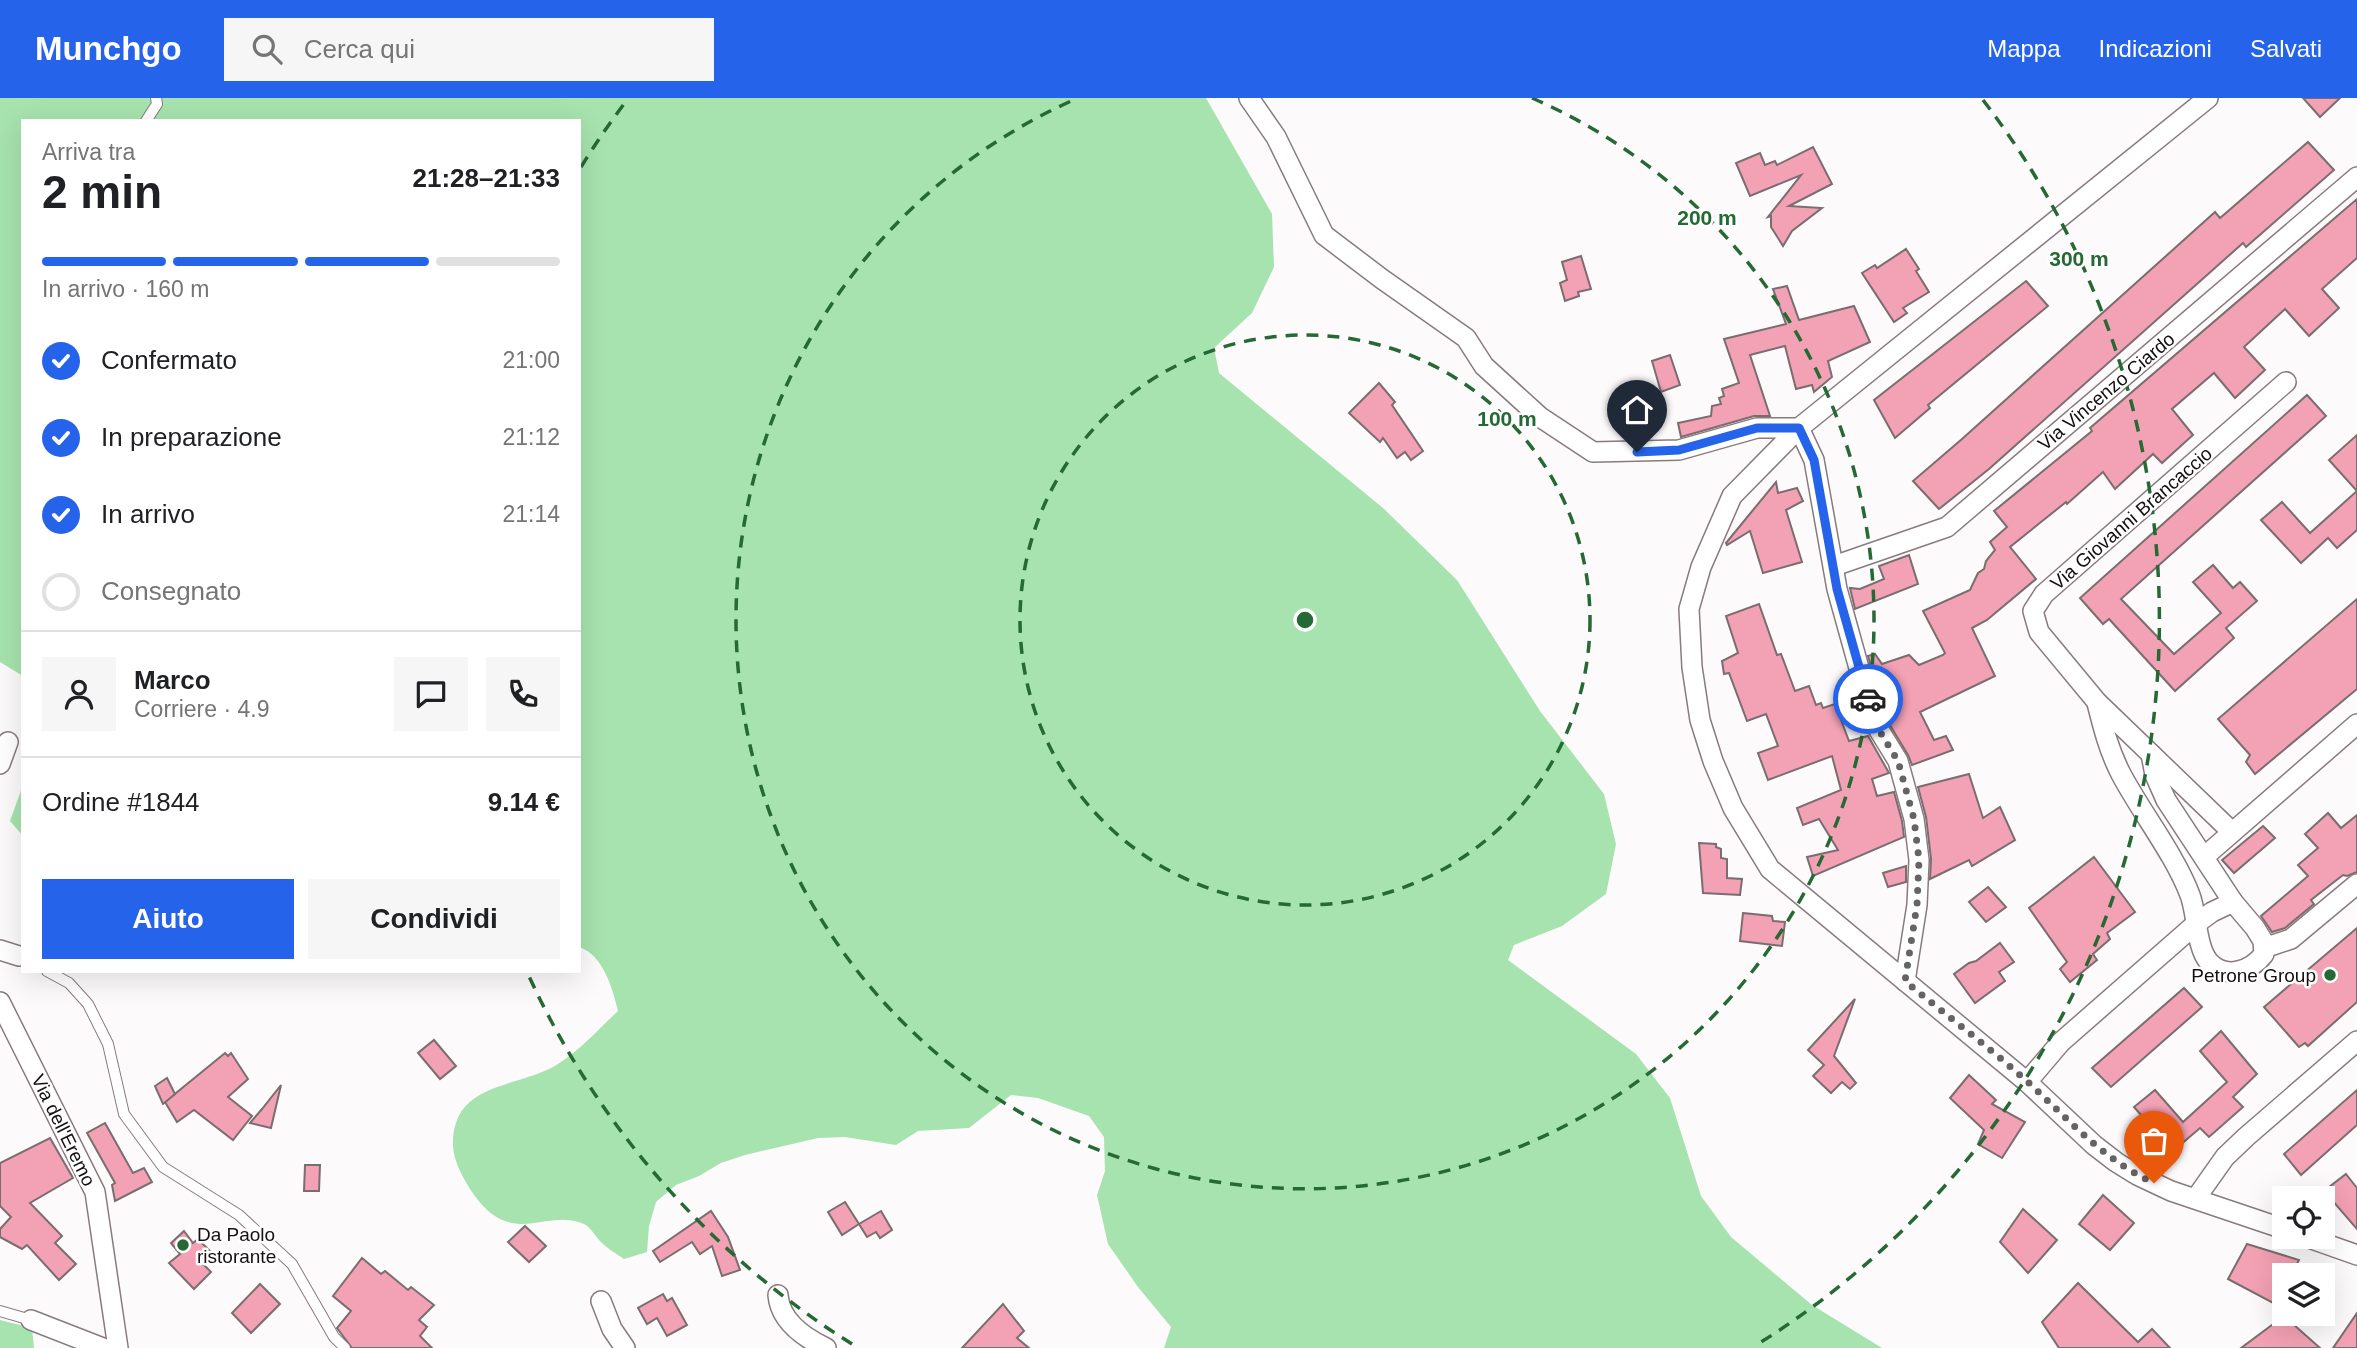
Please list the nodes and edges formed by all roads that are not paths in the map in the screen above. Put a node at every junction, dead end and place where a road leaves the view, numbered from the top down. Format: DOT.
graph roads {
  1 [pos="156,98"];
  2 [pos="1249,98"];
  3 [pos="2208,98"];
  4 [pos="147,119"];
  5 [pos="2357,177"];
  6 [pos="2286,382"];
  7 [pos="1799,428"];
  8 [pos="1834,566"];
  9 [pos="2097,702"];
  10 [pos="2357,724"];
  11 [pos="8,742"];
  12 [pos="2151,754"];
  13 [pos="0,764"];
  14 [pos="2232,832"];
  15 [pos="2204,857"];
  16 [pos="2357,884"];
  17 [pos="2233,902"];
  18 [pos="2197,923"];
  19 [pos="2264,948"];
  20 [pos="51,973"];
  21 [pos="1905,981"];
  22 [pos="0,1002"];
  23 [pos="2357,1041"];
  24 [pos="2027,1082"];
  25 [pos="2196,1198"];
  26 [pos="2272,1225"];
  27 [pos="2335,1247"];
  28 [pos="2357,1255"];
  29 [pos="778,1295"];
  30 [pos="601,1301"];
  31 [pos="0,1311"];
  32 [pos="31,1320"];
  33 [pos="103,1348"];
  34 [pos="118,1348"];
  35 [pos="345,1348"];
  36 [pos="625,1348"];
  37 [pos="826,1348"];
  1 -- 4 [label="lane"];
  2 -- 7 [label="street"];
  3 -- 7 [label="street"];
  5 -- 8 [label="street, Via Vincenzo Ciardo"];
  6 -- 9 [label="street, Via Giovanni Brancaccio"];
  7 -- 8 [label="street"];
  7 -- 21 [label="street"];
  8 -- 21 [label="street"];
  9 -- 12 [label="street, Via Giovanni Brancaccio"];
  9 -- 18 [label="street, Via Giovanni Brancaccio"];
  10 -- 14 [label="street"];
  11 -- 13 [label="street"];
  12 -- 14 [label="street, Via Giovanni Brancaccio"];
  12 -- 15 [label="street"];
  14 -- 15 [label="street"];
  15 -- 17 [label="street"];
  16 -- 19 [label="street"];
  17 -- 18 [label="street"];
  17 -- 19 [label="street"];
  18 -- 19 [label="street"];
  18 -- 24 [label="street"];
  20 -- 35 [label="lane"];
  21 -- 24 [label="street"];
  22 -- 34 [label="street, Via dell'Eremo"];
  23 -- 25 [label="street"];
  24 -- 25 [label="street"];
  25 -- 26 [label="street"];
  27 -- 28 [label="street"];
  29 -- 37 [label="street"];
  30 -- 36 [label="street"];
  31 -- 32 [label="lane"];
  32 -- 33 [label="street"];
}
